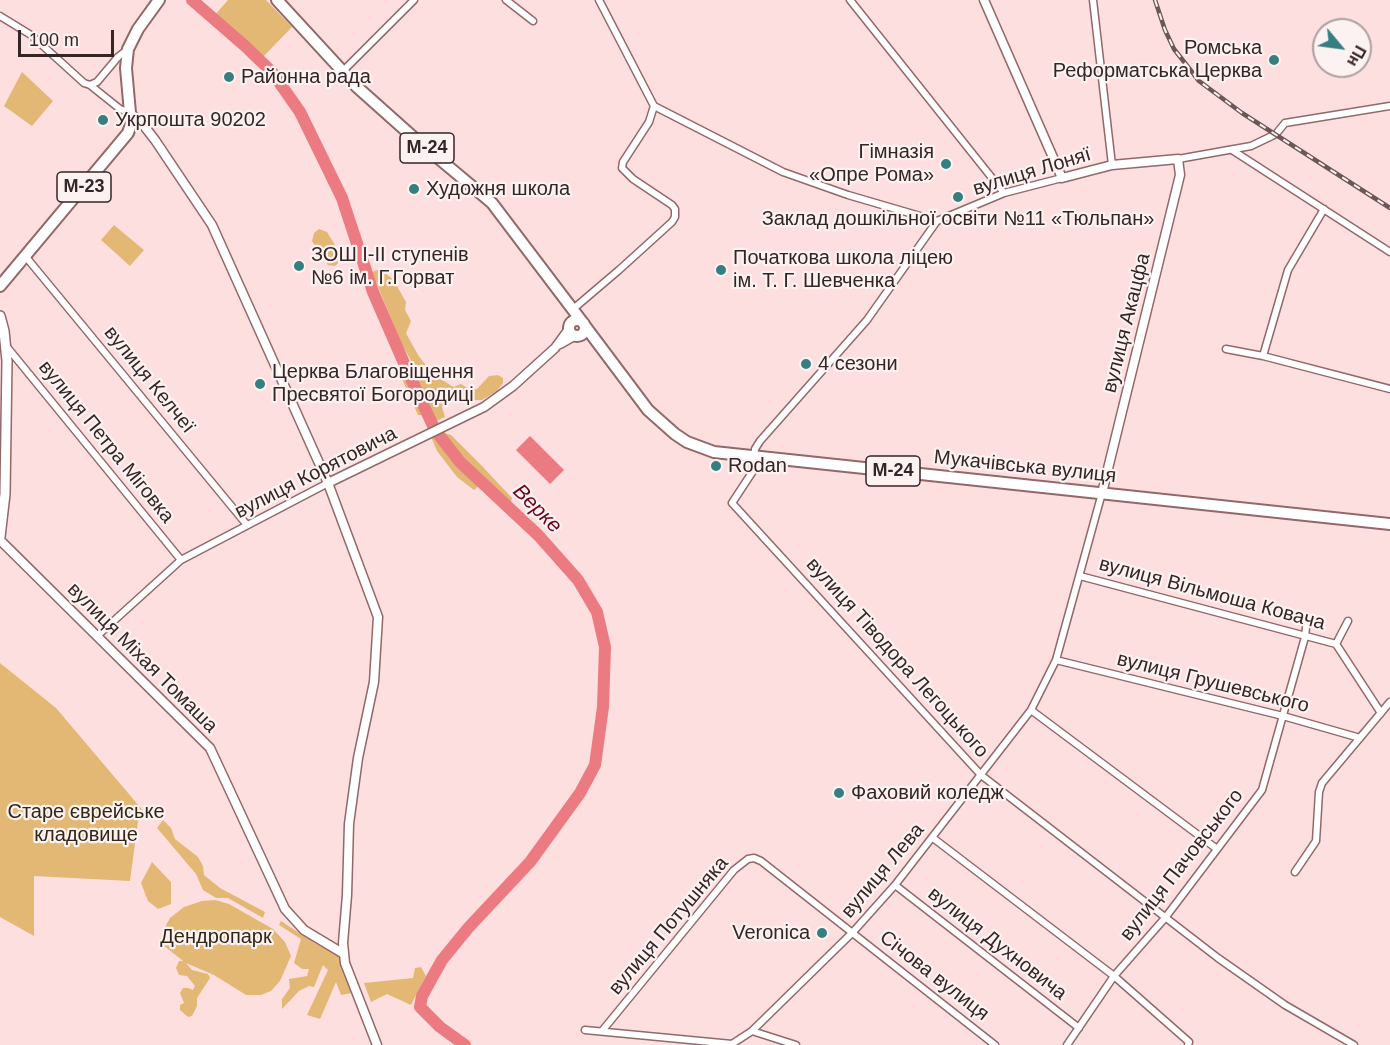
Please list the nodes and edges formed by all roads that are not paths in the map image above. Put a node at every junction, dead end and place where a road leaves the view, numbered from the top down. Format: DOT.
graph roads {
  1 [pos="159,0"];
  2 [pos="277,0"];
  3 [pos="414,0"];
  4 [pos="506,0"];
  5 [pos="599,0"];
  6 [pos="850,0"];
  7 [pos="984,0"];
  8 [pos="1093,0"];
  9 [pos="0,16"];
  10 [pos="533,21"];
  11 [pos="128,49"];
  12 [pos="343,71"];
  13 [pos="90,85"];
  14 [pos="654,106"];
  15 [pos="1390,106"];
  16 [pos="130,113"];
  17 [pos="1231,150"];
  18 [pos="1178,159"];
  19 [pos="1112,165"];
  20 [pos="1062,178"];
  21 [pos="1004,194"];
  22 [pos="1324,209"];
  23 [pos="937,221"];
  24 [pos="1390,252"];
  25 [pos="26,257"];
  26 [pos="0,286"];
  27 [pos="572,310"];
  28 [pos="0,316"];
  29 [pos="584,324"];
  30 [pos="573,331"];
  31 [pos="596,341"];
  32 [pos="6,346"];
  33 [pos="1226,349"];
  34 [pos="1263,356"];
  35 [pos="1390,389"];
  36 [pos="3,446"];
  37 [pos="754,456"];
  38 [pos="328,483"];
  39 [pos="1102,493"];
  40 [pos="1390,524"];
  41 [pos="247,525"];
  42 [pos="0,538"];
  43 [pos="182,560"];
  44 [pos="1080,576"];
  45 [pos="1307,618"];
  46 [pos="1348,621"];
  47 [pos="97,636"];
  48 [pos="1305,637"];
  49 [pos="1336,644"];
  50 [pos="1056,660"];
  51 [pos="1390,702"];
  52 [pos="1031,710"];
  53 [pos="1381,713"];
  54 [pos="1283,716"];
  55 [pos="1360,738"];
  56 [pos="981,775"];
  57 [pos="933,838"];
  58 [pos="1217,849"];
  59 [pos="1295,872"];
  60 [pos="895,885"];
  61 [pos="1166,918"];
  62 [pos="853,932"];
  63 [pos="344,954"];
  64 [pos="1114,976"];
  65 [pos="1080,1028"];
  66 [pos="585,1030"];
  67 [pos="602,1031"];
  68 [pos="752,1031"];
  69 [pos="732,1044"];
  70 [pos="377,1045"];
  71 [pos="796,1045"];
  72 [pos="995,1045"];
  73 [pos="1067,1045"];
  74 [pos="1188,1045"];
  75 [pos="1354,1045"];
  1 -- 11 [label="highway, М-23"];
  2 -- 12 [label="highway, Мукачівська вулиця / М-24"];
  3 -- 12 [label="street"];
  4 -- 10 [label="street"];
  5 -- 14 [label="street"];
  6 -- 21 [label="street"];
  7 -- 20 [label="street"];
  8 -- 19 [label="street"];
  9 -- 13 [label="street"];
  11 -- 13 [label="street"];
  11 -- 16 [label="highway, М-23"];
  12 -- 27 [label="highway, Мукачівська вулиця / М-24"];
  13 -- 16 [label="street"];
  14 -- 23 [label="street"];
  14 -- 27 [label="street"];
  15 -- 17 [label="street, вулиця Лоняї"];
  16 -- 25 [label="highway, М-23"];
  16 -- 38 [label="street"];
  17 -- 18 [label="street, вулиця Лоняї"];
  17 -- 22 [label="street"];
  18 -- 19 [label="street, вулиця Лоняї"];
  18 -- 39 [label="street, вулиця Акацфа"];
  19 -- 20 [label="street, вулиця Лоняї"];
  20 -- 21 [label="street, вулиця Лоняї"];
  21 -- 23 [label="street, вулиця Лоняї"];
  22 -- 24 [label="street"];
  22 -- 34 [label="street"];
  23 -- 37 [label="street"];
  25 -- 26 [label="highway, М-23"];
  25 -- 41 [label="street, вулиця Келчеї"];
  27 -- 29 [label="highway, Мукачівська вулиця / М-24"];
  27 -- 30 [label="highway, Мукачівська вулиця / М-24"];
  28 -- 32 [label="main road"];
  29 -- 30 [label="highway"];
  29 -- 31 [label="highway, Мукачівська вулиця / М-24"];
  30 -- 31 [label="highway"];
  30 -- 38 [label="street, вулиця Корятовича"];
  31 -- 37 [label="highway, Мукачівська вулиця / М-24"];
  32 -- 36 [label="main road"];
  32 -- 43 [label="street, вулиця Петра Міговка"];
  33 -- 34 [label="street"];
  34 -- 35 [label="street"];
  36 -- 42 [label="main road"];
  37 -- 39 [label="highway, Мукачівська вулиця / М-24"];
  37 -- 56 [label="street, вулиця Тіводора Легоцького"];
  38 -- 41 [label="street, вулиця Корятовича"];
  38 -- 63 [label="street"];
  39 -- 40 [label="highway, Мукачівська вулиця / М-24"];
  39 -- 44 [label="street, вулиця Лева"];
  41 -- 43 [label="street, вулиця Корятовича"];
  42 -- 47 [label="street, вулиця Міхая Томаша"];
  43 -- 47 [label="street, вулиця Корятовича"];
  44 -- 48 [label="street, вулиця Вільмоша Ковача"];
  44 -- 50 [label="street, вулиця Лева"];
  45 -- 48 [label="street, вулиця Пачовського"];
  46 -- 49 [label="street"];
  47 -- 63 [label="street, вулиця Міхая Томаша"];
  48 -- 49 [label="street, вулиця Вільмоша Ковача"];
  48 -- 54 [label="street, вулиця Пачовського"];
  49 -- 53 [label="street"];
  50 -- 52 [label="street, вулиця Лева"];
  50 -- 54 [label="street, вулиця Грушевського"];
  51 -- 53 [label="street"];
  52 -- 56 [label="street, вулиця Лева"];
  52 -- 58 [label="street"];
  53 -- 55 [label="street"];
  54 -- 55 [label="street, вулиця Грушевського"];
  54 -- 58 [label="street, вулиця Пачовського"];
  55 -- 59 [label="street"];
  56 -- 57 [label="street, вулиця Лева"];
  56 -- 61 [label="street, вулиця Тіводора Легоцького"];
  57 -- 60 [label="street, вулиця Лева"];
  57 -- 64 [label="street"];
  58 -- 61 [label="street, вулиця Пачовського"];
  60 -- 62 [label="street, вулиця Лева"];
  60 -- 65 [label="street, вулиця Духновича"];
  61 -- 64 [label="street, вулиця Пачовського"];
  61 -- 75 [label="street, вулиця Тіводора Легоцького"];
  62 -- 67 [label="street, вулиця Потушняка"];
  62 -- 68 [label="street, вулиця Лева"];
  62 -- 72 [label="street, Січова вулиця"];
  63 -- 70 [label="street"];
  64 -- 65 [label="street, вулиця Пачовського"];
  64 -- 74 [label="street"];
  65 -- 73 [label="street, вулиця Пачовського"];
  66 -- 67 [label="street, вулиця Лева"];
  67 -- 69 [label="street, вулиця Лева"];
  68 -- 69 [label="street, вулиця Лева"];
  68 -- 71 [label="street"];
}
